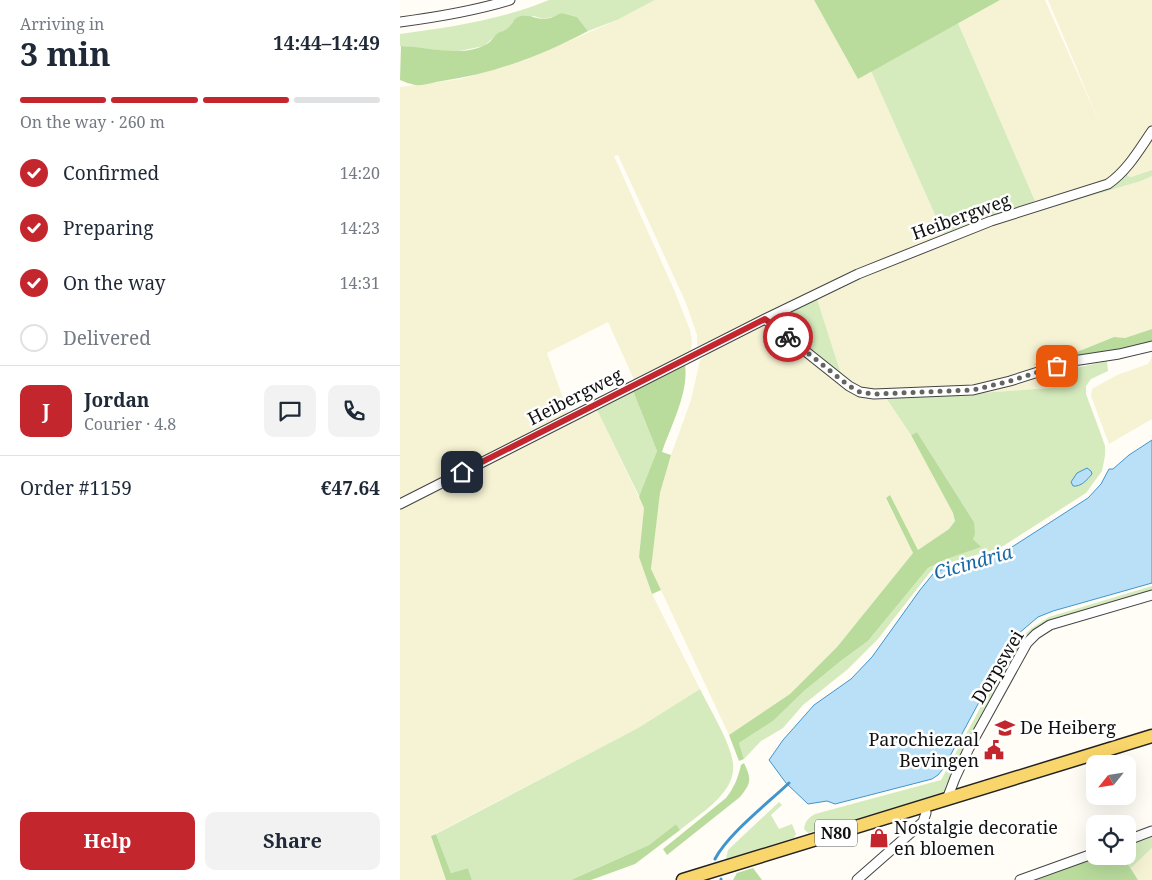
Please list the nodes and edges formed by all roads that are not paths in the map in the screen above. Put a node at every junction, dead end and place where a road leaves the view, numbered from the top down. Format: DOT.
graph roads {
  1 [pos="510,0"];
  2 [pos="400,22"];
  3 [pos="1152,132"];
  4 [pos="765,319"];
  5 [pos="1152,346"];
  6 [pos="400,504"];
  7 [pos="1152,595"];
  8 [pos="1152,736"];
  9 [pos="947,799"];
  10 [pos="925,806"];
  11 [pos="1152,831"];
  12 [pos="1136,837"];
  13 [pos="1086,857"];
  14 [pos="683,880"];
  15 [pos="857,880"];
  16 [pos="1020,880"];
  1 -- 2 [label="street"];
  3 -- 4 [label="street, Heibergweg"];
  4 -- 5 [label="street"];
  4 -- 6 [label="street, Heibergweg"];
  7 -- 9 [label="street, Dorpswei"];
  8 -- 9 [label="main road, N80"];
  9 -- 10 [label="main road, N80"];
  10 -- 14 [label="main road, N80"];
  10 -- 15 [label="street"];
  11 -- 12 [label="street"];
  13 -- 16 [label="street"];
}
